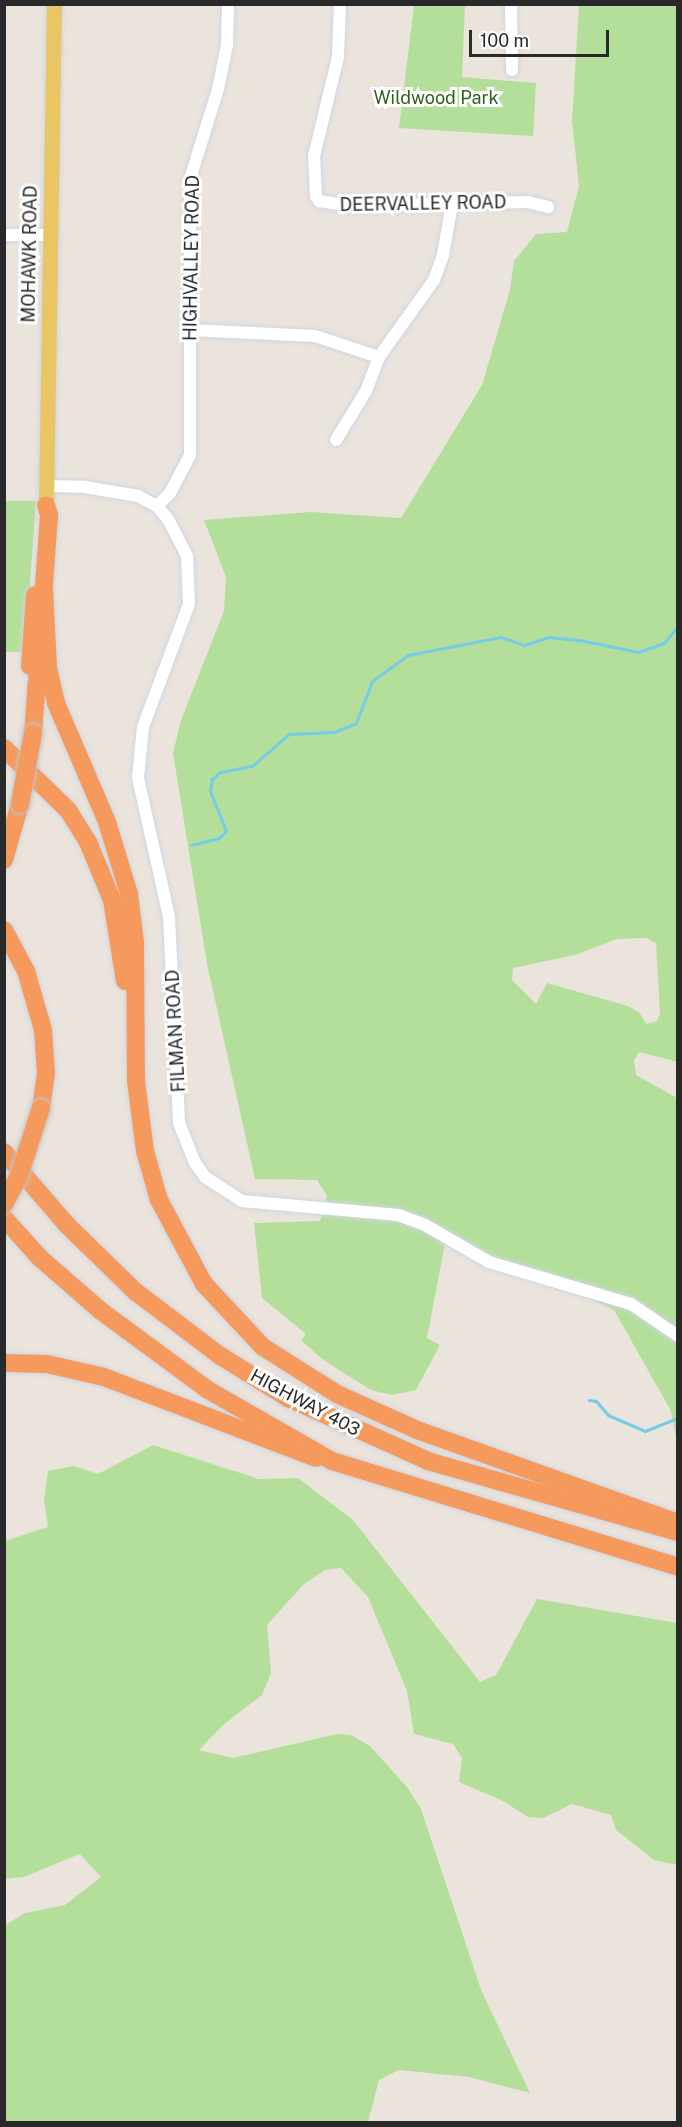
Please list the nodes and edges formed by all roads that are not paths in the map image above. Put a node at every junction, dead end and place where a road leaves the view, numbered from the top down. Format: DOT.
graph roads {
  1 [pos="54,4"];
  2 [pos="228,4"];
  3 [pos="340,4"];
  4 [pos="511,4"];
  5 [pos="512,70"];
  6 [pos="452,204"];
  7 [pos="548,207"];
  8 [pos="4,235"];
  9 [pos="49,235"];
  10 [pos="190,330"];
  11 [pos="379,357"];
  12 [pos="336,440"];
  13 [pos="46,486"];
  14 [pos="46,505"];
  15 [pos="157,506"];
  16 [pos="44,588"];
  17 [pos="29,730"];
  18 [pos="4,748"];
  19 [pos="4,831"];
  20 [pos="4,860"];
  21 [pos="4,930"];
  22 [pos="135,1046"];
  23 [pos="4,1152"];
  24 [pos="4,1204"];
  25 [pos="4,1218"];
  26 [pos="678,1335"];
  27 [pos="4,1363"];
  28 [pos="332,1461"];
  29 [pos="678,1523"];
  30 [pos="678,1532"];
  31 [pos="678,1567"];
  1 -- 9 [label="main road, MOHAWK ROAD"];
  2 -- 10 [label="street, HIGHVALLEY ROAD"];
  3 -- 6 [label="street, DEERVALLEY ROAD"];
  4 -- 5 [label="street"];
  6 -- 7 [label="street, DEERVALLEY ROAD"];
  6 -- 11 [label="street"];
  8 -- 9 [label="street"];
  9 -- 13 [label="main road, MOHAWK ROAD"];
  10 -- 11 [label="street"];
  10 -- 15 [label="street, HIGHVALLEY ROAD"];
  11 -- 12 [label="street"];
  13 -- 14 [label="main road, MOHAWK ROAD"];
  13 -- 15 [label="street"];
  14 -- 16 [label="highway"];
  14 -- 17 [label="highway"];
  15 -- 26 [label="street, FILMAN ROAD"];
  16 -- 17 [label="highway"];
  16 -- 22 [label="highway"];
  17 -- 19 [label="highway"];
  17 -- 20 [label="highway, bridge"];
  18 -- 22 [label="highway"];
  21 -- 24 [label="highway, bridge"];
  22 -- 29 [label="highway"];
  23 -- 30 [label="highway, HIGHWAY 403"];
  25 -- 28 [label="highway, HIGHWAY 403"];
  27 -- 28 [label="highway"];
  28 -- 31 [label="highway, HIGHWAY 403"];
}
